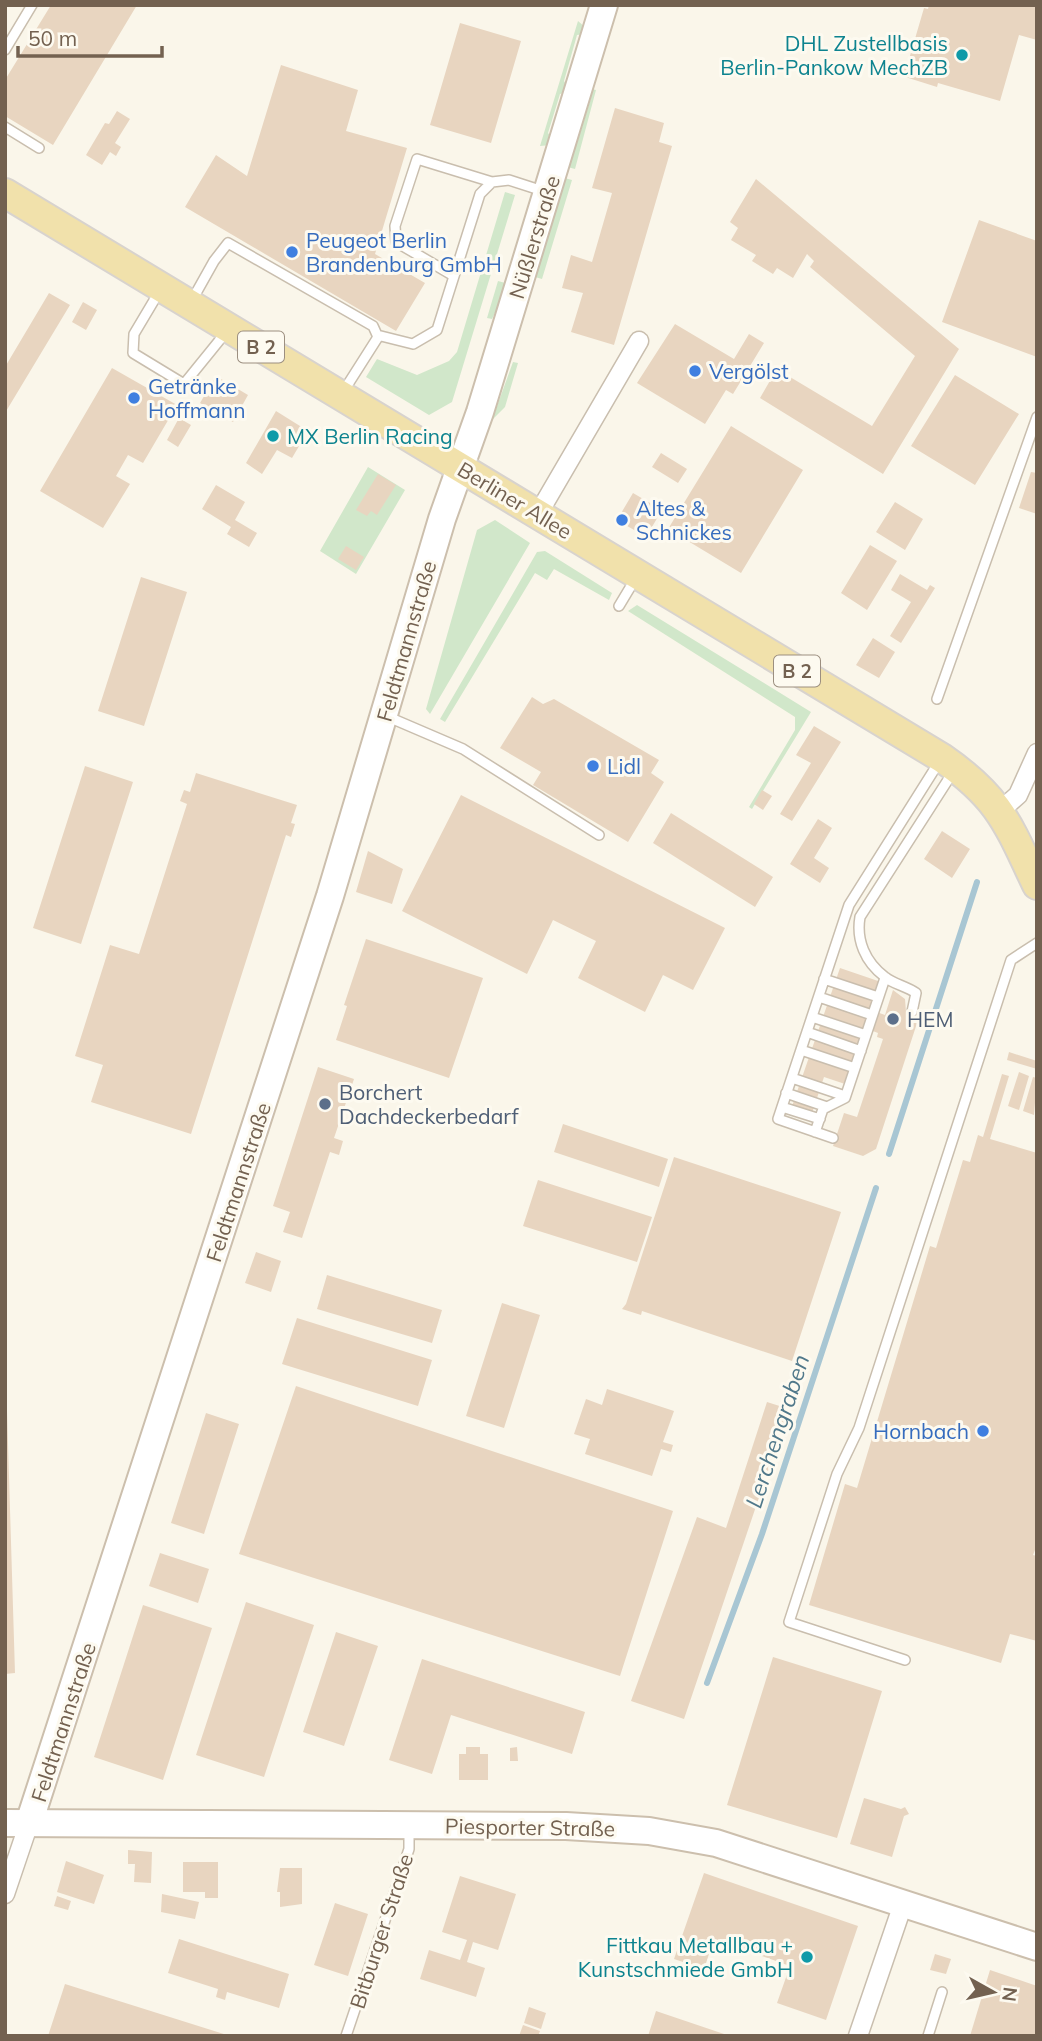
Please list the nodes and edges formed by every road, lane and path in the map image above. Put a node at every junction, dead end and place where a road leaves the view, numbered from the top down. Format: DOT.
graph roads {
  1 [pos="32,5"];
  2 [pos="604,5"];
  3 [pos="5,50"];
  4 [pos="5,127"];
  5 [pos="39,148"];
  6 [pos="492,182"];
  7 [pos="5,192"];
  8 [pos="548,192"];
  9 [pos="454,276"];
  10 [pos="162,287"];
  11 [pos="190,304"];
  12 [pos="229,328"];
  13 [pos="377,335"];
  14 [pos="639,341"];
  15 [pos="341,395"];
  16 [pos="1037,417"];
  17 [pos="461,468"];
  18 [pos="538,514"];
  19 [pos="638,575"];
  20 [pos="619,606"];
  21 [pos="937,699"];
  22 [pos="384,716"];
  23 [pos="1037,753"];
  24 [pos="949,763"];
  25 [pos="1004,818"];
  26 [pos="599,835"];
  27 [pos="1037,885"];
  28 [pos="1037,943"];
  29 [pos="885,978"];
  30 [pos="824,979"];
  31 [pos="819,997"];
  32 [pos="878,997"];
  33 [pos="912,1012"];
  34 [pos="872,1016"];
  35 [pos="812,1017"];
  36 [pos="807,1032"];
  37 [pos="866,1035"];
  38 [pos="801,1050"];
  39 [pos="861,1051"];
  40 [pos="855,1068"];
  41 [pos="792,1078"];
  42 [pos="786,1093"];
  43 [pos="845,1096"];
  44 [pos="782,1107"];
  45 [pos="827,1107"];
  46 [pos="820,1119"];
  47 [pos="815,1132"];
  48 [pos="833,1138"];
  49 [pos="905,1660"];
  50 [pos="17,1823"];
  51 [pos="409,1825"];
  52 [pos="5,1894"];
  53 [pos="903,1904"];
  54 [pos="1037,1947"];
  55 [pos="942,1992"];
  56 [pos="346,2036"];
  57 [pos="858,2036"];
  58 [pos="928,2036"];
  1 -- 3 [label="lane"];
  2 -- 8 [label="street, Nüßlerstraße"];
  4 -- 5 [label="lane"];
  6 -- 8 [label="lane"];
  6 -- 9 [label="lane"];
  6 -- 9 [label="lane"];
  7 -- 10 [label="main road, Berliner Allee / B 2"];
  8 -- 17 [label="street, Nüßlerstraße"];
  9 -- 13 [label="lane"];
  10 -- 11 [label="main road, Berliner Allee / B 2"];
  10 -- 12 [label="lane"];
  11 -- 12 [label="main road, Berliner Allee / B 2"];
  11 -- 13 [label="lane"];
  12 -- 15 [label="main road, Berliner Allee / B 2"];
  13 -- 15 [label="lane"];
  14 -- 18 [label="street"];
  15 -- 17 [label="main road, Berliner Allee / B 2"];
  16 -- 21 [label="lane"];
  17 -- 18 [label="main road, Berliner Allee / B 2"];
  17 -- 22 [label="street, Feldtmannstraße"];
  18 -- 19 [label="main road, Berliner Allee / B 2"];
  19 -- 20 [label="lane"];
  19 -- 24 [label="main road, Berliner Allee / B 2"];
  22 -- 26 [label="lane"];
  22 -- 50 [label="street, Feldtmannstraße"];
  23 -- 25 [label="street"];
  24 -- 25 [label="main road, Berliner Allee / B 2"];
  24 -- 29 [label="lane"];
  24 -- 30 [label="lane"];
  25 -- 27 [label="main road, B 2"];
  28 -- 49 [label="lane"];
  29 -- 32 [label="lane"];
  29 -- 33 [label="lane"];
  30 -- 31 [label="lane"];
  30 -- 32 [label="lane"];
  31 -- 34 [label="lane"];
  31 -- 35 [label="lane"];
  32 -- 34 [label="lane"];
  34 -- 37 [label="lane"];
  35 -- 36 [label="lane"];
  35 -- 37 [label="lane"];
  36 -- 38 [label="lane"];
  36 -- 39 [label="lane"];
  37 -- 39 [label="lane"];
  38 -- 40 [label="lane"];
  38 -- 41 [label="lane"];
  39 -- 40 [label="lane"];
  40 -- 43 [label="lane"];
  41 -- 42 [label="lane"];
  41 -- 43 [label="lane"];
  42 -- 44 [label="lane"];
  42 -- 45 [label="lane"];
  43 -- 45 [label="lane"];
  44 -- 46 [label="lane"];
  44 -- 47 [label="lane"];
  45 -- 46 [label="lane"];
  46 -- 47 [label="lane"];
  47 -- 48 [label="lane"];
  50 -- 51 [label="street, Piesporter Straße"];
  50 -- 52 [label="street, Feldtmannstraße"];
  51 -- 53 [label="street, Piesporter Straße"];
  51 -- 56 [label="lane, Bitburger Straße"];
  53 -- 54 [label="street, Piesporter Straße"];
  53 -- 57 [label="street"];
  55 -- 58 [label="lane"];
}
